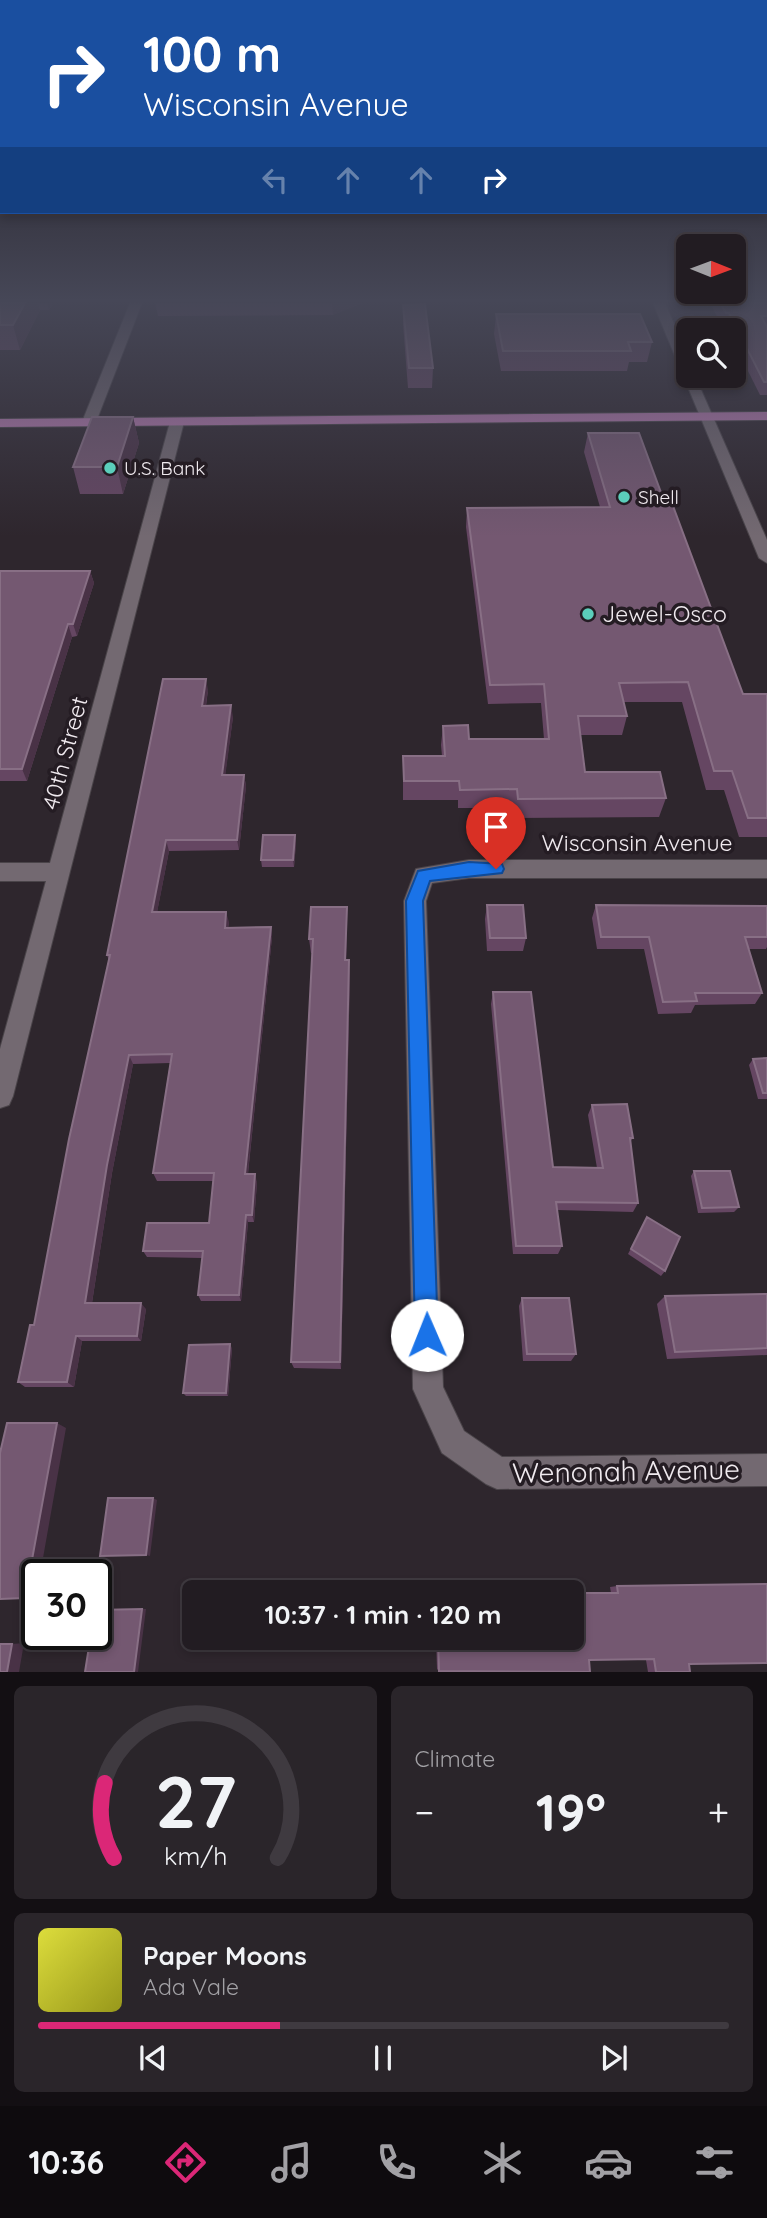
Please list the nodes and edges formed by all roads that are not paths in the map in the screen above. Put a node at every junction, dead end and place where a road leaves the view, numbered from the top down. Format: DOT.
graph roads {
  1 [pos="105,381"];
  2 [pos="693,388"];
  3 [pos="705,416"];
  4 [pos="767,416"];
  5 [pos="89,422"];
  6 [pos="177,422"];
  7 [pos="0,423"];
  8 [pos="767,558"];
  9 [pos="767,869"];
  10 [pos="0,872"];
  11 [pos="59,872"];
  12 [pos="0,1096"];
  13 [pos="453,1442"];
  14 [pos="767,1469"];
  1 -- 5 [label="street"];
  2 -- 3 [label="street"];
  3 -- 4 [label="main road"];
  3 -- 6 [label="main road"];
  3 -- 8 [label="street"];
  5 -- 6 [label="main road"];
  5 -- 7 [label="main road"];
  6 -- 11 [label="street, 40th Street"];
  9 -- 13 [label="street, Wisconsin Avenue"];
  10 -- 11 [label="street"];
  11 -- 12 [label="street, 40th Street"];
  13 -- 14 [label="street, Wenonah Avenue"];
}
